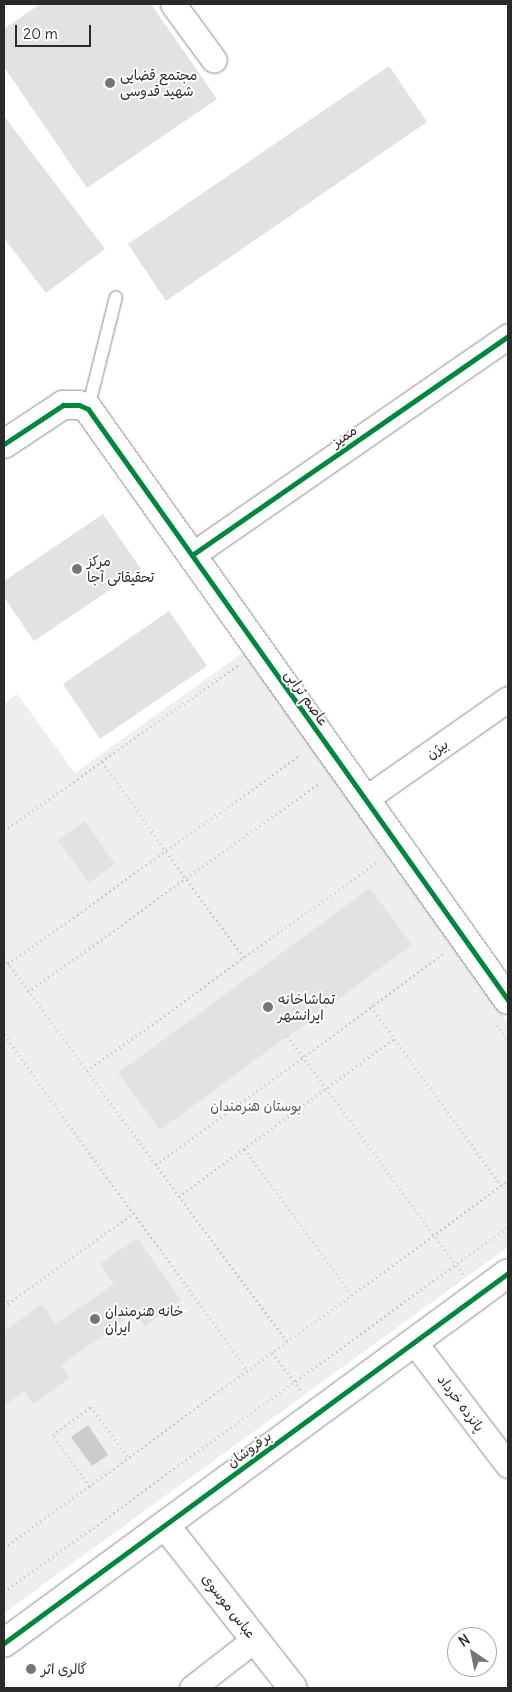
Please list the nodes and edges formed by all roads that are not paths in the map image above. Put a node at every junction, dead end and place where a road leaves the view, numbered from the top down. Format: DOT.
graph roads {
  1 [pos="173,4"];
  2 [pos="214,60"];
  3 [pos="116,296"];
  4 [pos="508,336"];
  5 [pos="88,409"];
  6 [pos="4,444"];
  7 [pos="192,555"];
  8 [pos="508,700"];
  9 [pos="365,799"];
  10 [pos="508,1000"];
  11 [pos="508,1273"];
  12 [pos="414,1342"];
  13 [pos="508,1465"];
  14 [pos="165,1525"];
  15 [pos="255,1639"];
  16 [pos="4,1643"];
  17 [pos="192,1688"];
  18 [pos="293,1688"];
  1 -- 2 [label="street"];
  3 -- 5 [label="lane"];
  4 -- 7 [label="street, ممیز"];
  5 -- 6 [label="street"];
  5 -- 7 [label="street, عاصم ترابی"];
  7 -- 9 [label="street, عاصم ترابی"];
  8 -- 9 [label="street, بیژن"];
  9 -- 10 [label="street, عاصم ترابی"];
  11 -- 12 [label="street, برفروشان"];
  12 -- 13 [label="street, پانزده خرداد"];
  12 -- 14 [label="street, برفروشان"];
  14 -- 15 [label="street, عباس موسوی"];
  14 -- 16 [label="street, برفروشان"];
  15 -- 17 [label="street"];
  15 -- 18 [label="street, عباس موسوی"];
}
